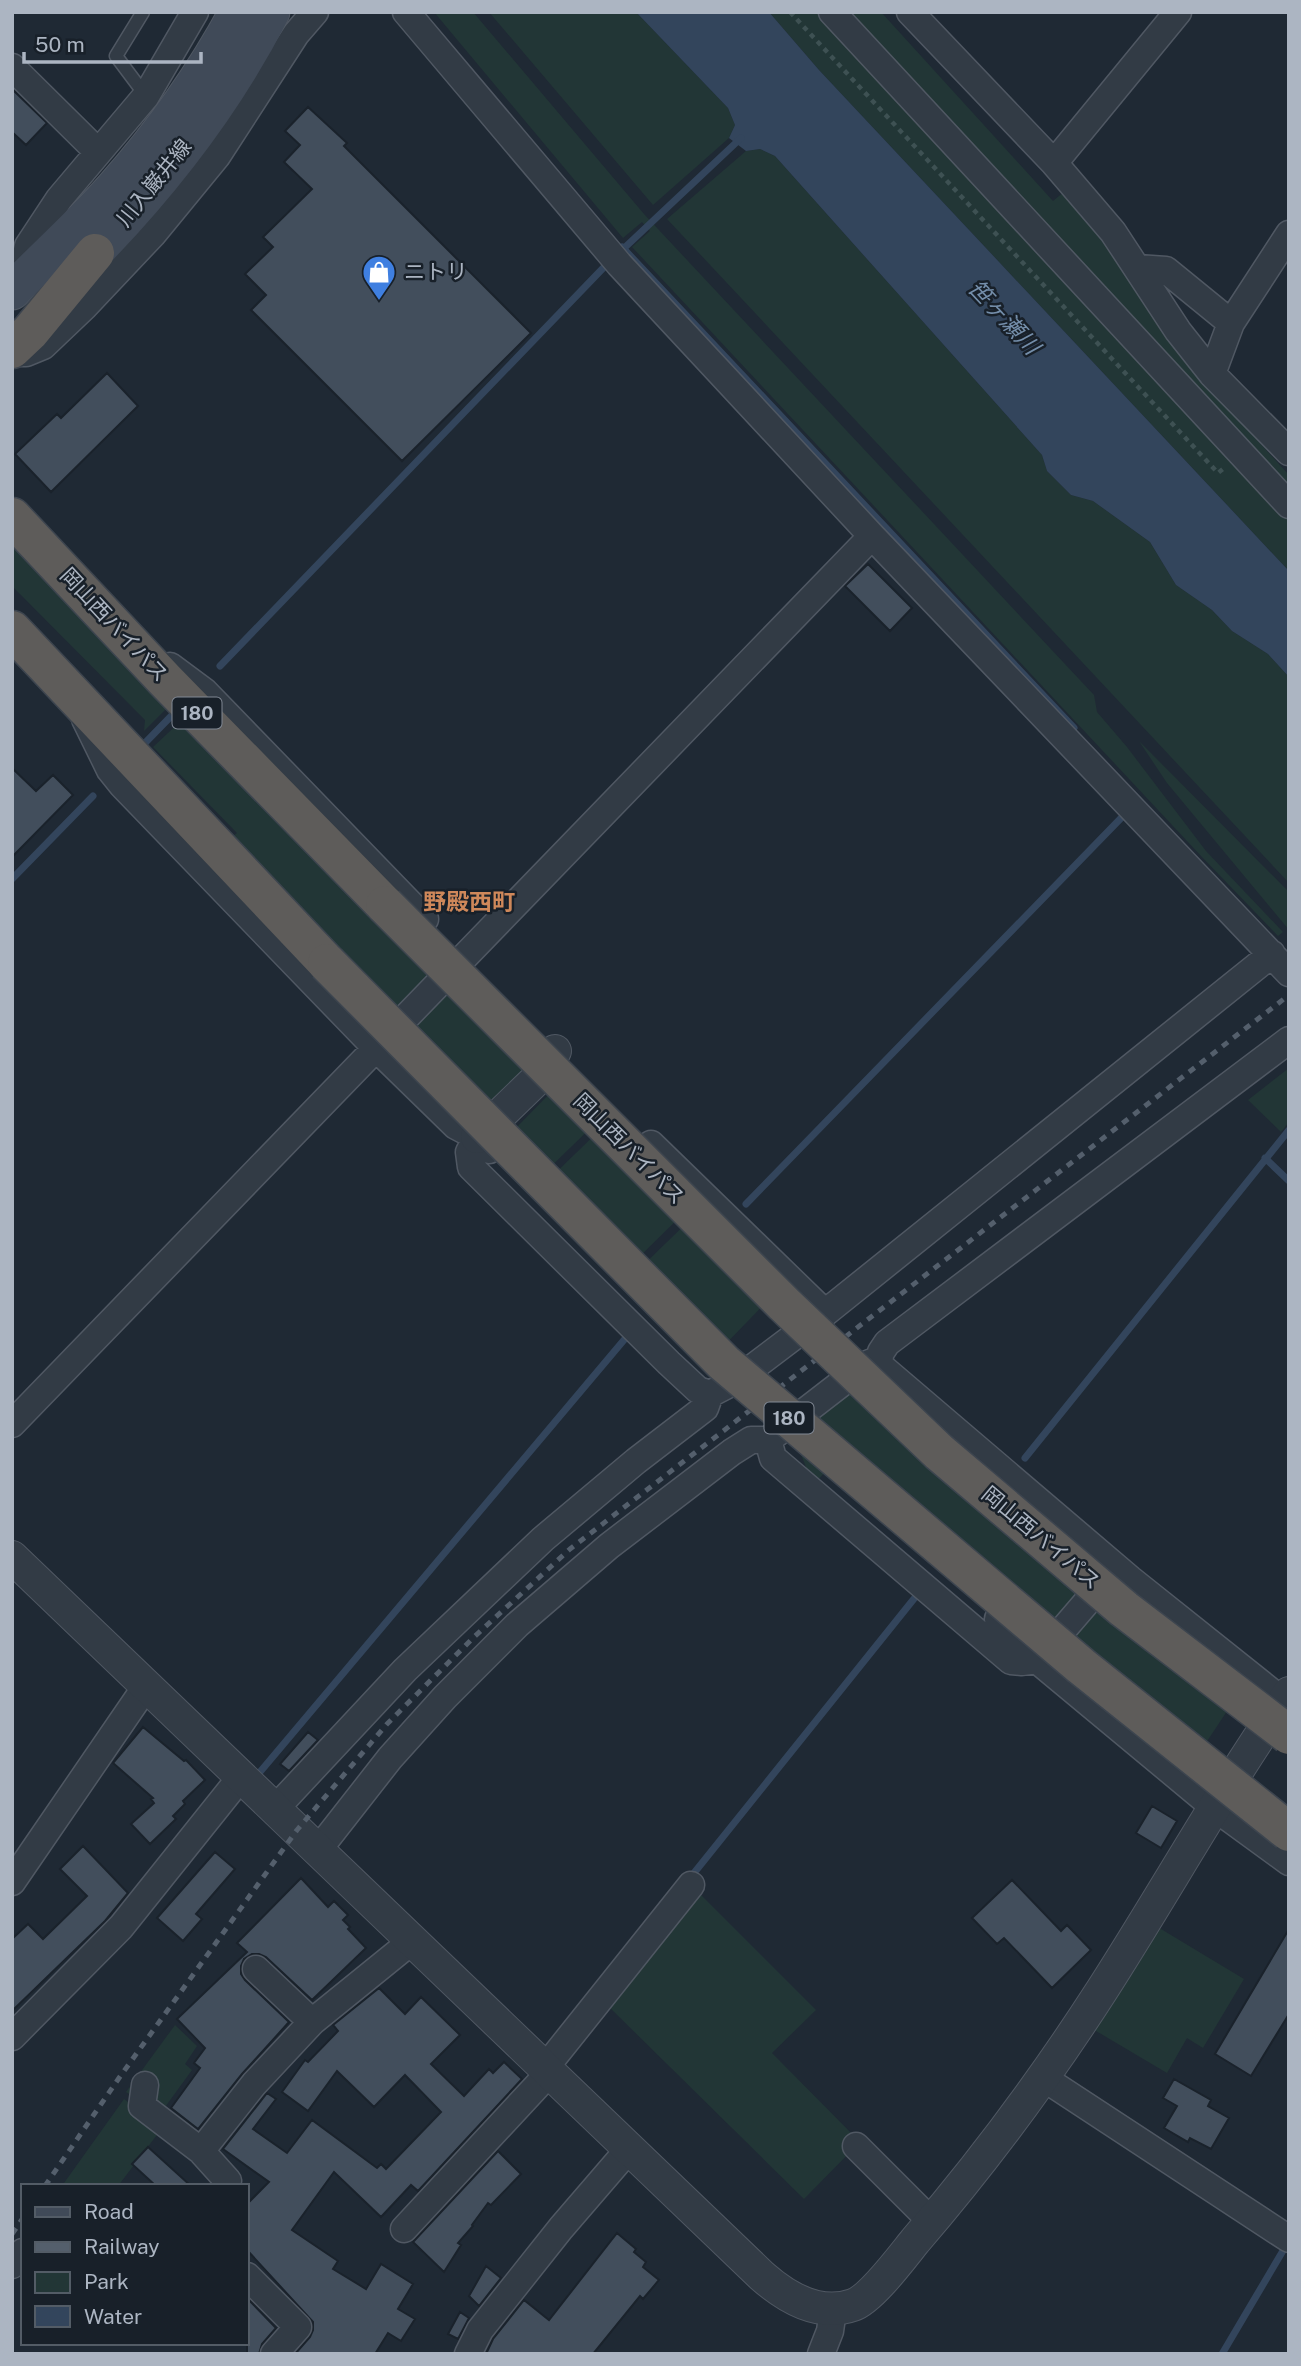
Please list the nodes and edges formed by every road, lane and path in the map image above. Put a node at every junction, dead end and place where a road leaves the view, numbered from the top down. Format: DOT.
graph roads {
  1 [pos="143,12"];
  2 [pos="195,12"];
  3 [pos="239,12"];
  4 [pos="271,12"];
  5 [pos="315,12"];
  6 [pos="406,12"];
  7 [pos="790,12"];
  8 [pos="832,12"];
  9 [pos="847,12"];
  10 [pos="911,12"];
  11 [pos="1178,12"];
  12 [pos="856,41"];
  13 [pos="12,67"];
  14 [pos="167,120"];
  15 [pos="97,151"];
  16 [pos="1054,163"];
  17 [pos="1289,234"];
  18 [pos="95,253"];
  19 [pos="1137,268"];
  20 [pos="15,288"];
  21 [pos="1231,323"];
  22 [pos="12,334"];
  23 [pos="12,351"];
  24 [pos="1212,374"];
  25 [pos="1289,452"];
  26 [pos="1218,472"];
  27 [pos="12,498"];
  28 [pos="1289,505"];
  29 [pos="12,517"];
  30 [pos="872,536"];
  31 [pos="81,589"];
  32 [pos="119,631"];
  33 [pos="16,636"];
  34 [pos="72,692"];
  35 [pos="462,958"];
  36 [pos="1280,963"];
  37 [pos="1289,1040"];
  38 [pos="376,1048"];
  39 [pos="555,1051"];
  40 [pos="477,1137"];
  41 [pos="825,1313"];
  42 [pos="675,1334"];
  43 [pos="878,1364"];
  44 [pos="710,1394"];
  45 [pos="12,1424"];
  46 [pos="768,1440"];
  47 [pos="828,1471"];
  48 [pos="12,1557"];
  49 [pos="1130,1579"];
  50 [pos="1037,1660"];
  51 [pos="147,1685"];
  52 [pos="1287,1709"];
  53 [pos="242,1777"];
  54 [pos="1215,1808"];
  55 [pos="275,1809"];
  56 [pos="1289,1832"];
  57 [pos="318,1850"];
  58 [pos="1289,1862"];
  59 [pos="12,1882"];
  60 [pos="691,1885"];
  61 [pos="412,1941"];
  62 [pos="256,1969"];
  63 [pos="312,2022"];
  64 [pos="12,2037"];
  65 [pos="547,2070"];
  66 [pos="1042,2077"];
  67 [pos="145,2085"];
  68 [pos="856,2146"];
  69 [pos="629,2149"];
  70 [pos="201,2151"];
  71 [pos="226,2184"];
  72 [pos="932,2222"];
  73 [pos="404,2229"];
  74 [pos="1289,2239"];
  75 [pos="248,2277"];
  76 [pos="832,2310"];
  77 [pos="274,2354"];
  78 [pos="468,2354"];
  79 [pos="821,2354"];
  1 -- 14 [label="lane"];
  2 -- 14 [label="street"];
  3 -- 14 [label="main road, 川入巌井線"];
  4 -- 14 [label="main road, 川入巌井線"];
  5 -- 23 [label="street"];
  6 -- 30 [label="street"];
  7 -- 26 [label="path"];
  8 -- 12 [label="street"];
  9 -- 12 [label="street"];
  10 -- 16 [label="street"];
  11 -- 16 [label="street"];
  12 -- 28 [label="street"];
  13 -- 15 [label="street"];
  14 -- 15 [label="street"];
  14 -- 18 [label="main road, 川入巌井線"];
  14 -- 20 [label="main road, 川入巌井線"];
  15 -- 20 [label="street"];
  16 -- 19 [label="street"];
  17 -- 21 [label="street"];
  18 -- 22 [label="main road, 川入巌井線"];
  18 -- 23 [label="highway"];
  19 -- 21 [label="street"];
  19 -- 24 [label="street"];
  21 -- 24 [label="street"];
  24 -- 25 [label="street"];
  27 -- 31 [label="highway"];
  29 -- 31 [label="highway, 岡山西バイパス / 180"];
  30 -- 35 [label="street"];
  30 -- 36 [label="street"];
  31 -- 32 [label="highway, 岡山西バイパス / 180"];
  32 -- 35 [label="street"];
  32 -- 52 [label="highway, 岡山西バイパス / 180, bridge"];
  33 -- 34 [label="highway, 180"];
  34 -- 38 [label="street"];
  34 -- 56 [label="highway, 180, bridge"];
  35 -- 38 [label="street"];
  35 -- 39 [label="street"];
  36 -- 41 [label="street"];
  37 -- 43 [label="street"];
  38 -- 40 [label="street"];
  38 -- 45 [label="street"];
  39 -- 40 [label="street"];
  39 -- 41 [label="street"];
  40 -- 42 [label="street"];
  40 -- 44 [label="street"];
  41 -- 44 [label="street"];
  43 -- 46 [label="street"];
  43 -- 49 [label="street"];
  44 -- 55 [label="street"];
  46 -- 50 [label="street"];
  46 -- 57 [label="street"];
  47 -- 50 [label="street"];
  48 -- 51 [label="street"];
  49 -- 50 [label="street"];
  49 -- 52 [label="street"];
  50 -- 54 [label="street"];
  51 -- 53 [label="street"];
  51 -- 59 [label="street"];
  52 -- 54 [label="street"];
  53 -- 55 [label="street"];
  53 -- 64 [label="street"];
  54 -- 58 [label="street"];
  54 -- 66 [label="street"];
  55 -- 57 [label="street"];
  57 -- 61 [label="street"];
  60 -- 65 [label="street"];
  61 -- 63 [label="street"];
  61 -- 65 [label="street"];
  62 -- 63 [label="street"];
  63 -- 70 [label="street"];
  65 -- 69 [label="street"];
  65 -- 73 [label="street"];
  66 -- 72 [label="street"];
  66 -- 74 [label="street"];
  67 -- 70 [label="street"];
  68 -- 72 [label="street"];
  69 -- 76 [label="street"];
  69 -- 78 [label="street"];
  70 -- 71 [label="street"];
  72 -- 76 [label="street"];
  75 -- 77 [label="street"];
  76 -- 79 [label="street"];
}
